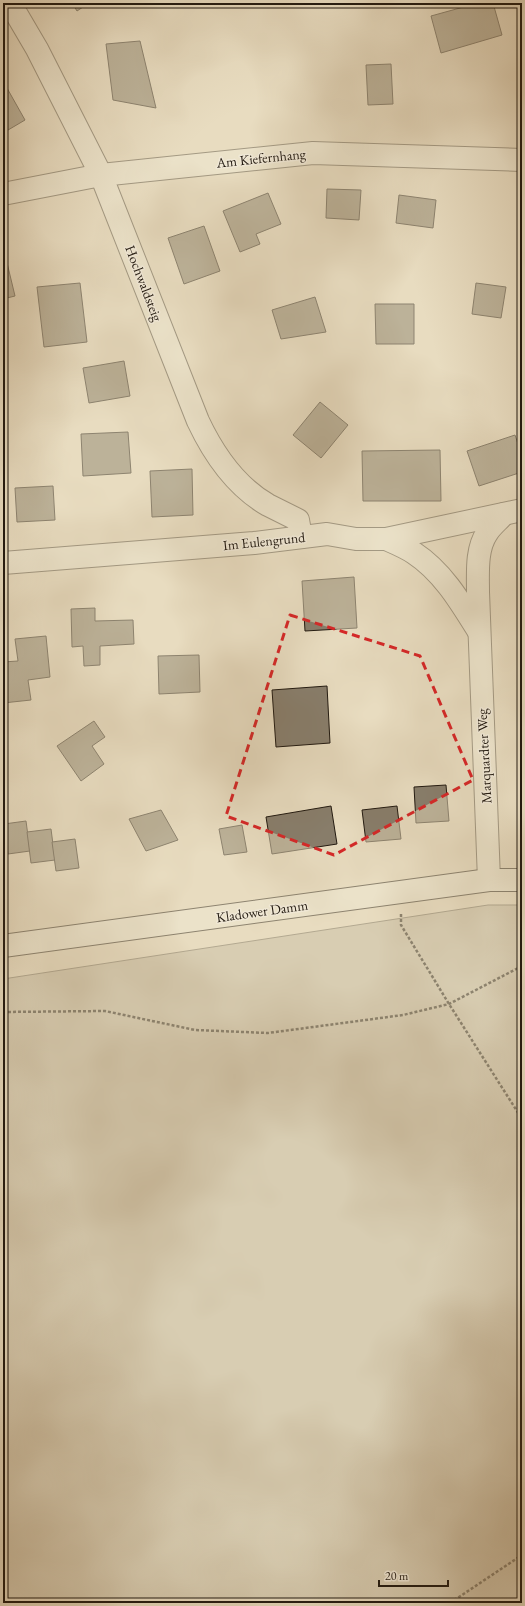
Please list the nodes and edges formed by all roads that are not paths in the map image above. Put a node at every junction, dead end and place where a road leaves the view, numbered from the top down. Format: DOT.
graph roads {
  1 [pos="10,3"];
  2 [pos="522,160"];
  3 [pos="101,175"];
  4 [pos="3,194"];
  5 [pos="513,512"];
  6 [pos="301,537"];
  7 [pos="386,539"];
  8 [pos="3,563"];
  9 [pos="479,632"];
  10 [pos="489,880"];
  11 [pos="522,880"];
  12 [pos="3,946"];
  1 -- 3 [label="street, Hochwaldsteig"];
  2 -- 3 [label="street, Am Kiefernhang"];
  3 -- 4 [label="street, Am Kiefernhang"];
  3 -- 6 [label="street, Hochwaldsteig"];
  5 -- 7 [label="street, Im Eulengrund"];
  5 -- 9 [label="street, Marquardter Weg"];
  6 -- 7 [label="street, Im Eulengrund"];
  6 -- 8 [label="street, Im Eulengrund"];
  7 -- 9 [label="street"];
  9 -- 10 [label="street, Marquardter Weg"];
  10 -- 11 [label="street, Kladower Damm"];
  10 -- 12 [label="street, Kladower Damm"];
}
